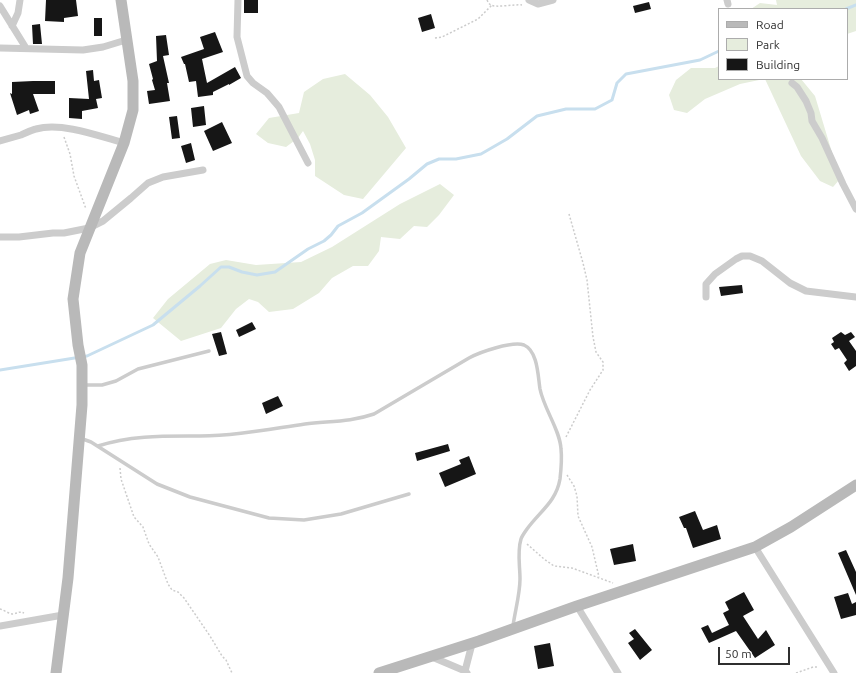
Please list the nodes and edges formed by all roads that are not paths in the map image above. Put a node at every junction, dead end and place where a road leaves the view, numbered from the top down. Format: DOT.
graph roads {
  1 [pos="20,0"];
  2 [pos="121,0"];
  3 [pos="238,0"];
  4 [pos="553,0"];
  5 [pos="530,1"];
  6 [pos="0,6"];
  7 [pos="12,26"];
  8 [pos="126,40"];
  9 [pos="0,48"];
  10 [pos="26,48"];
  11 [pos="792,83"];
  12 [pos="0,141"];
  13 [pos="124,143"];
  14 [pos="308,163"];
  15 [pos="203,170"];
  16 [pos="856,209"];
  17 [pos="91,224"];
  18 [pos="0,236"];
  19 [pos="706,297"];
  20 [pos="856,297"];
  21 [pos="209,351"];
  22 [pos="82,385"];
  23 [pos="79,437"];
  24 [pos="98,446"];
  25 [pos="856,485"];
  26 [pos="409,494"];
  27 [pos="755,547"];
  28 [pos="577,606"];
  29 [pos="63,615"];
  30 [pos="0,626"];
  31 [pos="512,629"];
  32 [pos="472,644"];
  33 [pos="432,657"];
  34 [pos="466,672"];
  35 [pos="833,672"];
  36 [pos="56,673"];
  37 [pos="379,673"];
  38 [pos="618,673"];
  1 -- 7 [label="street"];
  2 -- 8 [label="street"];
  3 -- 14 [label="street"];
  4 -- 5 [label="street"];
  6 -- 7 [label="street"];
  7 -- 10 [label="street"];
  8 -- 10 [label="street"];
  8 -- 13 [label="street"];
  9 -- 10 [label="street"];
  11 -- 16 [label="street"];
  12 -- 13 [label="street"];
  13 -- 17 [label="street"];
  15 -- 17 [label="street"];
  17 -- 18 [label="street"];
  17 -- 22 [label="street"];
  19 -- 20 [label="street"];
  21 -- 22 [label="lane"];
  22 -- 23 [label="street"];
  23 -- 24 [label="lane"];
  23 -- 29 [label="street"];
  24 -- 26 [label="lane"];
  24 -- 31 [label="lane"];
  25 -- 27 [label="street"];
  27 -- 28 [label="street"];
  27 -- 35 [label="street"];
  28 -- 31 [label="street"];
  28 -- 38 [label="street"];
  29 -- 30 [label="street"];
  29 -- 36 [label="street"];
  31 -- 32 [label="street"];
  32 -- 33 [label="street"];
  32 -- 34 [label="street"];
  33 -- 34 [label="street"];
  33 -- 37 [label="street"];
}
